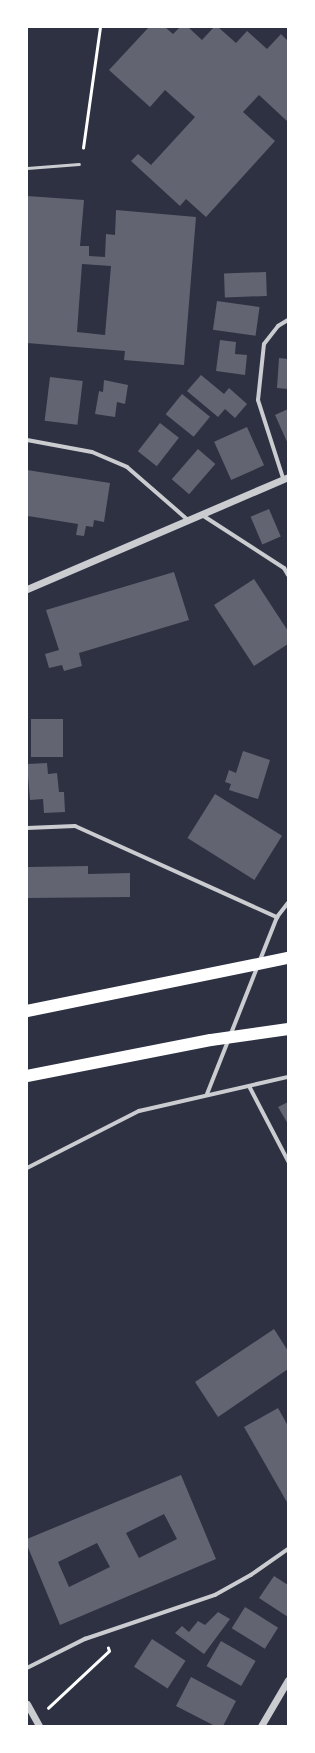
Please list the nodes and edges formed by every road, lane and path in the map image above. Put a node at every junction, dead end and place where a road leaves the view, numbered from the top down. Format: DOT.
graph roads {
  1 [pos="100,27"];
  2 [pos="83,150"];
  3 [pos="79,164"];
  4 [pos="27,168"];
  5 [pos="288,320"];
  6 [pos="27,440"];
  7 [pos="286,477"];
  8 [pos="202,515"];
  9 [pos="189,520"];
  10 [pos="288,575"];
  11 [pos="27,589"];
  12 [pos="27,828"];
  13 [pos="288,903"];
  14 [pos="277,917"];
  15 [pos="288,958"];
  16 [pos="27,1011"];
  17 [pos="288,1029"];
  18 [pos="27,1076"];
  19 [pos="288,1077"];
  20 [pos="249,1086"];
  21 [pos="207,1094"];
  22 [pos="288,1161"];
  23 [pos="27,1168"];
  24 [pos="288,1549"];
  25 [pos="106,1632"];
  26 [pos="27,1668"];
  27 [pos="288,1680"];
  28 [pos="27,1704"];
  29 [pos="34,1716"];
  30 [pos="39,1726"];
  31 [pos="261,1726"];
  1 -- 2 [label="path"];
  3 -- 4 [label="lane"];
  5 -- 7 [label="street"];
  6 -- 9 [label="street"];
  7 -- 8 [label="street"];
  8 -- 9 [label="street"];
  8 -- 10 [label="street"];
  9 -- 11 [label="street"];
  12 -- 14 [label="street"];
  13 -- 14 [label="street"];
  14 -- 21 [label="street"];
  15 -- 16 [label="highway"];
  17 -- 18 [label="highway"];
  19 -- 20 [label="street"];
  20 -- 21 [label="street"];
  20 -- 22 [label="street"];
  21 -- 23 [label="street"];
  24 -- 25 [label="street"];
  25 -- 26 [label="street"];
  25 -- 29 [label="path"];
  27 -- 31 [label="street"];
  28 -- 29 [label="street"];
  29 -- 30 [label="street"];
}
